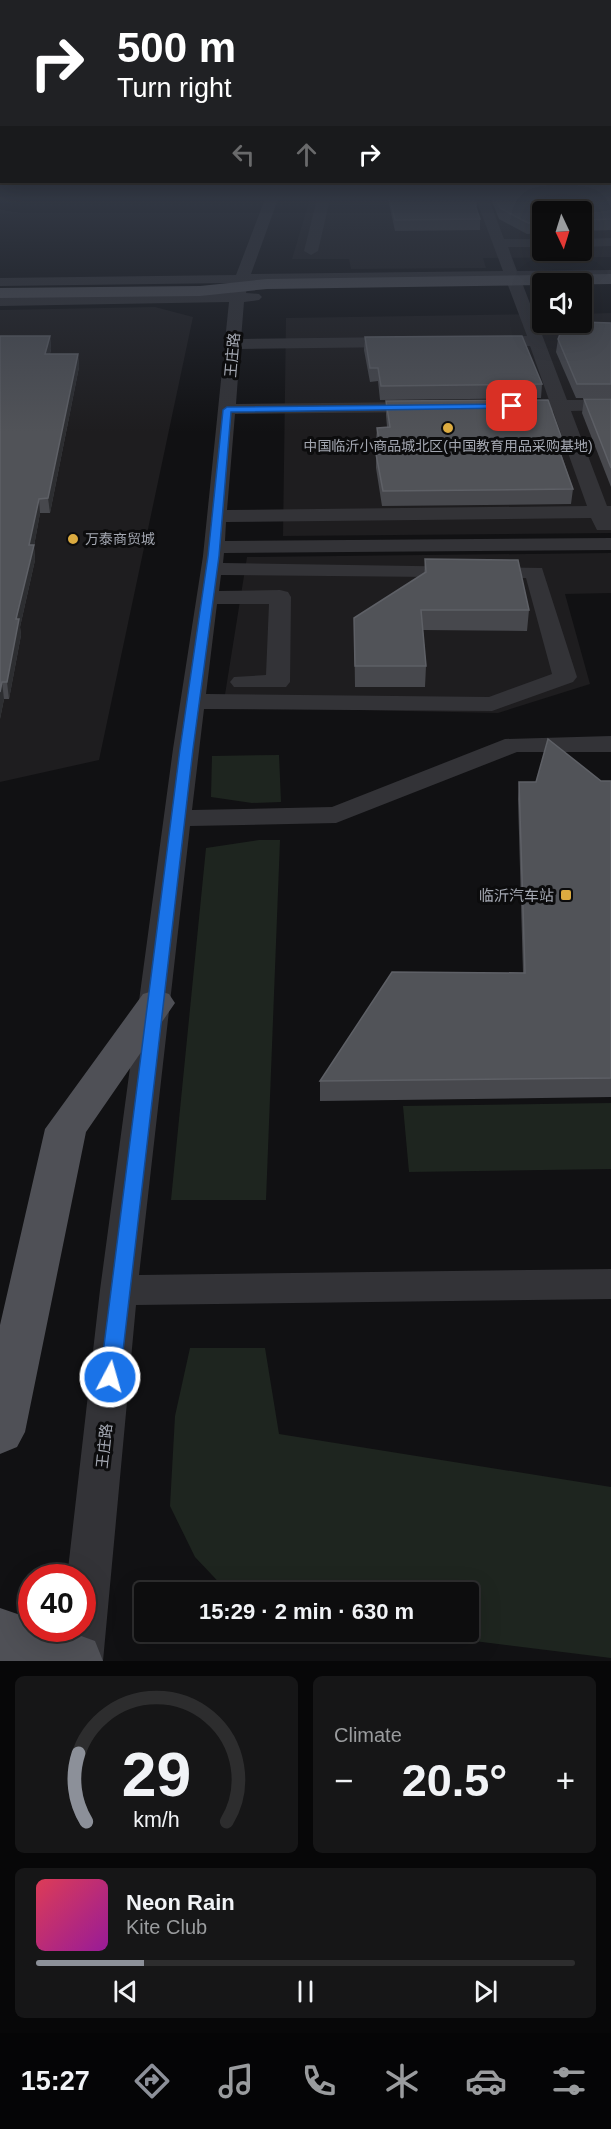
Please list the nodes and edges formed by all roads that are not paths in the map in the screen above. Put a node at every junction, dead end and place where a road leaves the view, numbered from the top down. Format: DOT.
graph roads {
  1 [pos="244,277"];
  2 [pos="512,277"];
  3 [pos="584,277"];
  4 [pos="0,282"];
  5 [pos="611,282"];
  6 [pos="515,283"];
  7 [pos="592,283"];
  8 [pos="532,284"];
  9 [pos="0,288"];
  10 [pos="240,288"];
  11 [pos="532,288"];
  12 [pos="592,291"];
  13 [pos="611,291"];
  14 [pos="0,293"];
  15 [pos="0,301"];
  16 [pos="478,341"];
  17 [pos="536,341"];
  18 [pos="419,342"];
  19 [pos="233,344"];
  20 [pos="611,405"];
  21 [pos="560,406"];
  22 [pos="441,407"];
  23 [pos="500,407"];
  24 [pos="227,410"];
  25 [pos="604,512"];
  26 [pos="217,516"];
  27 [pos="611,544"];
  28 [pos="213,558"];
  29 [pos="207,598"];
  30 [pos="194,692"];
  31 [pos="611,744"];
  32 [pos="178,818"];
  33 [pos="156,1003"];
  34 [pos="611,1284"];
  35 [pos="119,1290"];
  36 [pos="0,1432"];
  37 [pos="0,1635"];
  38 [pos="75,1661"];
  39 [pos="80,1661"];
  1 -- 10 [label="street, 王庄路"];
  2 -- 6 [label="street"];
  3 -- 6 [label="street"];
  4 -- 10 [label="street"];
  5 -- 6 [label="main road"];
  5 -- 7 [label="main road"];
  6 -- 8 [label="main road"];
  6 -- 10 [label="main road"];
  6 -- 11 [label="street"];
  6 -- 17 [label="street"];
  9 -- 10 [label="main road"];
  10 -- 14 [label="main road"];
  10 -- 15 [label="street"];
  10 -- 19 [label="street, 王庄路"];
  12 -- 13 [label="street"];
  16 -- 17 [label="street"];
  17 -- 21 [label="street"];
  18 -- 19 [label="street"];
  19 -- 24 [label="street, 王庄路"];
  20 -- 21 [label="street"];
  21 -- 23 [label="street"];
  21 -- 25 [label="street"];
  22 -- 24 [label="street"];
  24 -- 26 [label="street, 王庄路"];
  25 -- 26 [label="street"];
  25 -- 27 [label="street"];
  26 -- 28 [label="street, 王庄路"];
  27 -- 28 [label="street"];
  28 -- 29 [label="street, 王庄路"];
  28 -- 30 [label="street"];
  29 -- 30 [label="street, 王庄路"];
  29 -- 30 [label="street"];
  30 -- 32 [label="street, 王庄路"];
  31 -- 32 [label="street"];
  32 -- 33 [label="street, 王庄路"];
  33 -- 35 [label="street, 王庄路"];
  33 -- 36 [label="main road"];
  34 -- 35 [label="street"];
  35 -- 39 [label="street, 王庄路"];
  37 -- 38 [label="main road"];
}
